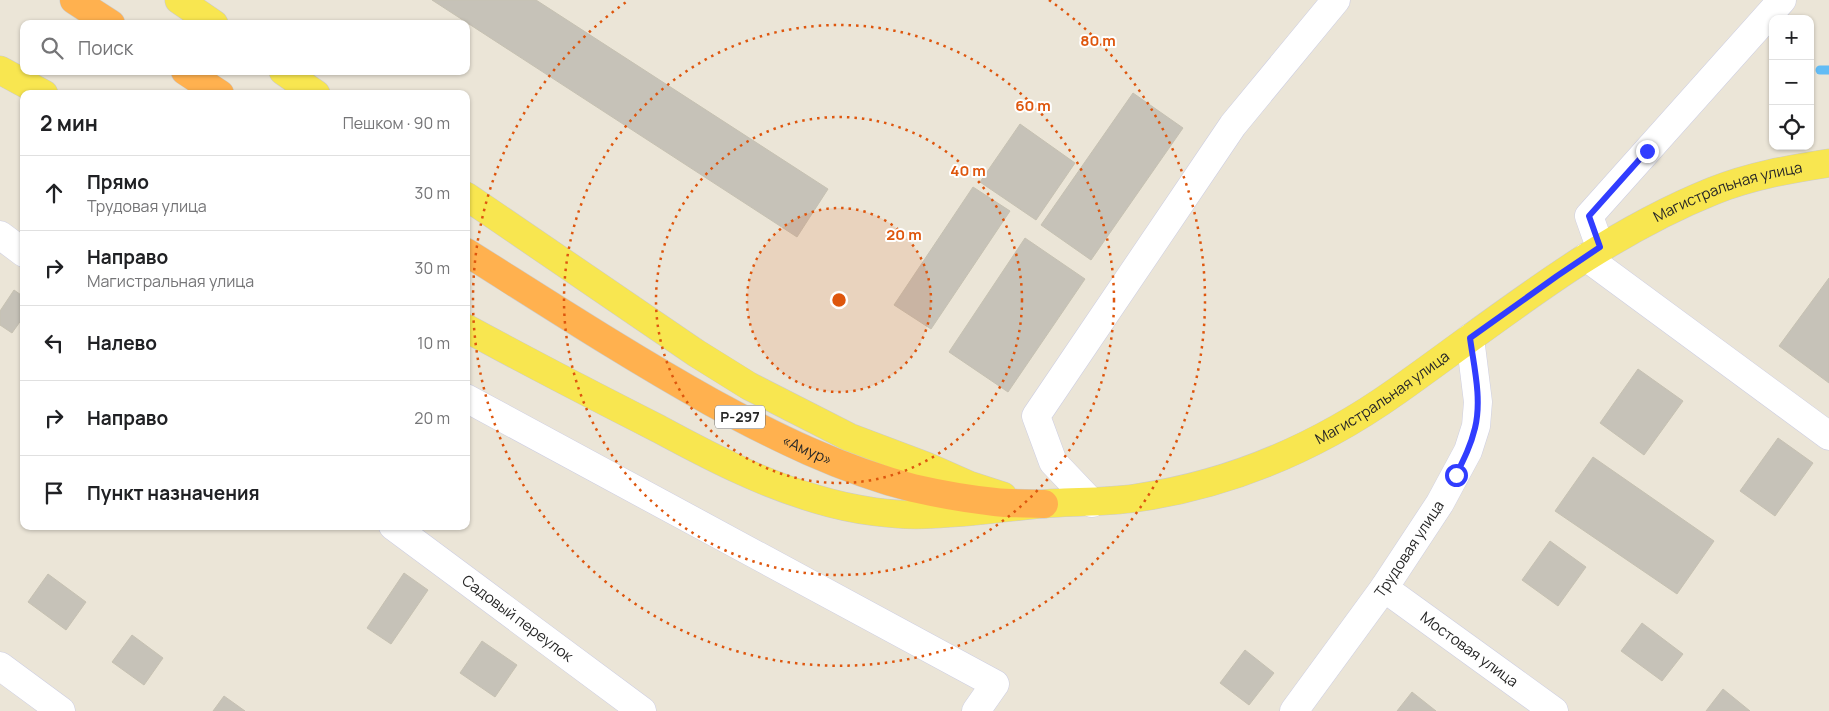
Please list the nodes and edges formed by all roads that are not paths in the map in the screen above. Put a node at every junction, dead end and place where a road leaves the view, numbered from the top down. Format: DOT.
graph roads {
  1 [pos="74,0"];
  2 [pos="179,0"];
  3 [pos="1336,0"];
  4 [pos="1782,0"];
  5 [pos="105,20"];
  6 [pos="208,20"];
  7 [pos="0,70"];
  8 [pos="191,75"];
  9 [pos="290,75"];
  10 [pos="37,90"];
  11 [pos="214,90"];
  12 [pos="310,90"];
  13 [pos="1829,163"];
  14 [pos="470,199"];
  15 [pos="0,235"];
  16 [pos="20,250"];
  17 [pos="1593,252"];
  18 [pos="470,255"];
  19 [pos="470,330"];
  20 [pos="1470,338"];
  21 [pos="470,400"];
  22 [pos="1829,436"];
  23 [pos="1092,503"];
  24 [pos="1044,504"];
  25 [pos="398,530"];
  26 [pos="1384,588"];
  27 [pos="0,666"];
  28 [pos="61,711"];
  29 [pos="642,711"];
  30 [pos="976,711"];
  31 [pos="1294,711"];
  32 [pos="1554,711"];
  1 -- 5 [label="highway"];
  2 -- 6 [label="main road"];
  3 -- 23 [label="street"];
  4 -- 17 [label="street"];
  7 -- 10 [label="main road"];
  8 -- 11 [label="highway"];
  9 -- 12 [label="main road"];
  13 -- 17 [label="main road, Магистральная улица"];
  14 -- 24 [label="main road"];
  15 -- 16 [label="street"];
  17 -- 20 [label="main road, Магистральная улица"];
  17 -- 22 [label="street"];
  18 -- 24 [label="highway, «Амур» / Р-297"];
  19 -- 24 [label="main road"];
  20 -- 23 [label="main road, Магистральная улица"];
  20 -- 26 [label="street, Трудовая улица"];
  21 -- 30 [label="street"];
  23 -- 24 [label="main road, Магистральная улица"];
  25 -- 29 [label="street, Садовый переулок"];
  26 -- 31 [label="street, Трудовая улица"];
  26 -- 32 [label="street, Мостовая улица"];
  27 -- 28 [label="street"];
}
